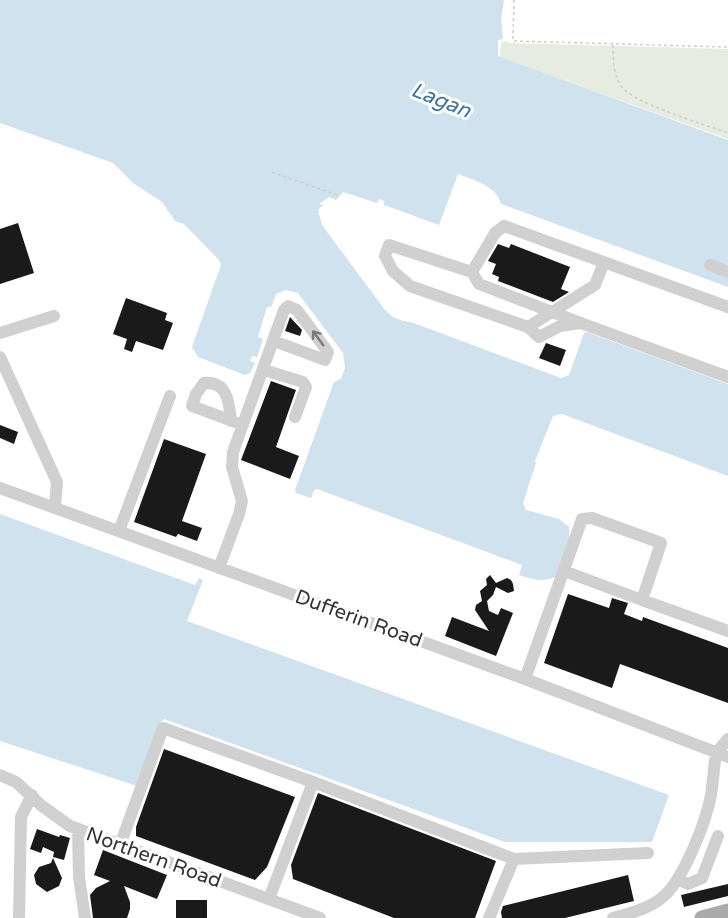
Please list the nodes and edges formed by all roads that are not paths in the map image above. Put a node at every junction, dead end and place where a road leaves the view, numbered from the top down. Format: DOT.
graph roads {
  1 [pos="604,262"];
  2 [pos="710,265"];
  3 [pos="472,272"];
  4 [pos="728,272"];
  5 [pos="728,307"];
  6 [pos="552,311"];
  7 [pos="54,316"];
  8 [pos="581,323"];
  9 [pos="528,327"];
  10 [pos="0,333"];
  11 [pos="274,341"];
  12 [pos="0,357"];
  13 [pos="264,370"];
  14 [pos="728,377"];
  15 [pos="170,396"];
  16 [pos="295,417"];
  17 [pos="0,488"];
  18 [pos="55,507"];
  19 [pos="119,531"];
  20 [pos="219,568"];
  21 [pos="564,571"];
  22 [pos="642,600"];
  23 [pos="728,631"];
  24 [pos="525,679"];
  25 [pos="728,740"];
  26 [pos="722,755"];
  27 [pos="0,775"];
  28 [pos="313,782"];
  29 [pos="32,795"];
  30 [pos="78,829"];
  31 [pos="718,836"];
  32 [pos="120,845"];
  33 [pos="648,853"];
  34 [pos="514,859"];
  35 [pos="679,879"];
  36 [pos="269,899"];
  37 [pos="728,911"];
  38 [pos="19,918"];
  39 [pos="85,918"];
  40 [pos="320,918"];
  41 [pos="489,918"];
  42 [pos="613,918"];
  43 [pos="702,918"];
  1 -- 3 [label="street"];
  1 -- 5 [label="street"];
  1 -- 6 [label="street"];
  2 -- 4 [label="street"];
  3 -- 6 [label="street"];
  3 -- 9 [label="street"];
  6 -- 8 [label="street"];
  6 -- 9 [label="street"];
  7 -- 10 [label="street"];
  8 -- 9 [label="street"];
  8 -- 14 [label="street"];
  11 -- 11 [label="street, one-way"];
  11 -- 13 [label="street"];
  12 -- 18 [label="street"];
  13 -- 16 [label="street"];
  13 -- 20 [label="street"];
  15 -- 19 [label="street"];
  17 -- 18 [label="street, Dufferin Road"];
  18 -- 19 [label="street, Dufferin Road"];
  19 -- 20 [label="street, Dufferin Road"];
  20 -- 24 [label="street, Dufferin Road"];
  21 -- 22 [label="street"];
  21 -- 22 [label="street"];
  21 -- 24 [label="street"];
  22 -- 23 [label="street"];
  24 -- 26 [label="street, Dufferin Road"];
  25 -- 26 [label="street"];
  26 -- 35 [label="street"];
  27 -- 29 [label="street, Northern Road"];
  28 -- 32 [label="street"];
  28 -- 34 [label="street"];
  28 -- 36 [label="street"];
  29 -- 30 [label="street, Northern Road"];
  29 -- 38 [label="street"];
  30 -- 32 [label="street, Northern Road"];
  30 -- 39 [label="street"];
  31 -- 35 [label="street"];
  32 -- 36 [label="street, Northern Road"];
  33 -- 34 [label="street"];
  34 -- 41 [label="street"];
  35 -- 42 [label="street"];
  36 -- 40 [label="street, Northern Road"];
  37 -- 43 [label="main road"];
}
